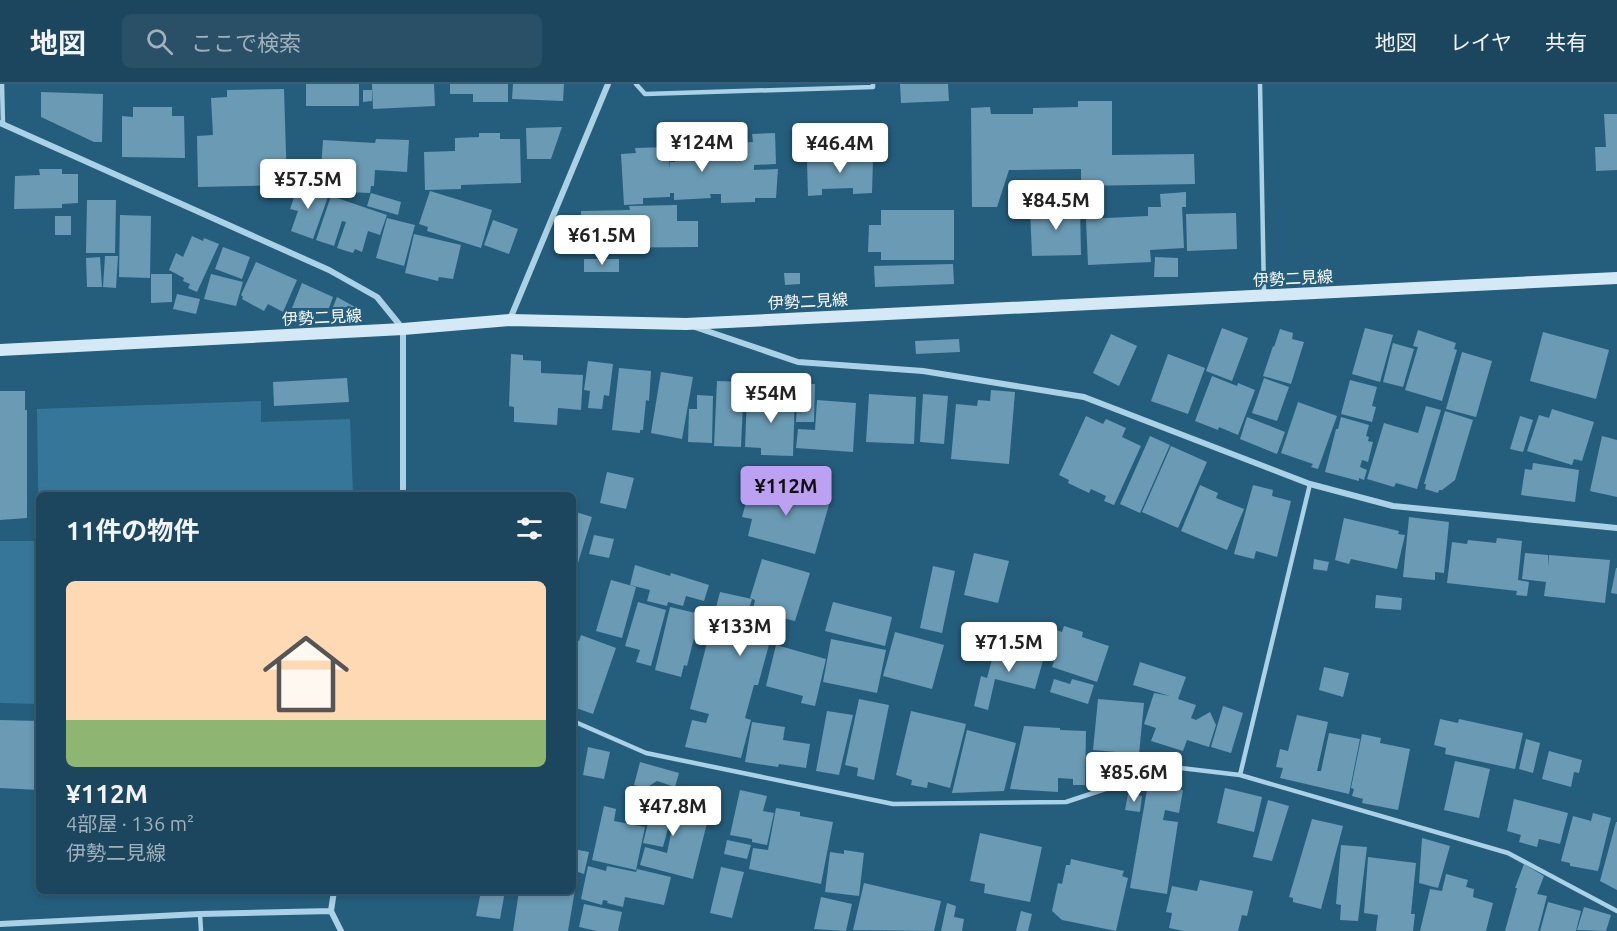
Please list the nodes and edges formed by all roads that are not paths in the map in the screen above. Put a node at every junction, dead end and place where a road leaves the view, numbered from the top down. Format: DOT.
graph roads {
  1 [pos="2,84"];
  2 [pos="608,84"];
  3 [pos="636,84"];
  4 [pos="873,84"];
  5 [pos="1260,84"];
  6 [pos="1,123"];
  7 [pos="1617,278"];
  8 [pos="1264,296"];
  9 [pos="510,320"];
  10 [pos="686,324"];
  11 [pos="404,329"];
  12 [pos="0,350"];
  13 [pos="1310,484"];
  14 [pos="404,492"];
  15 [pos="1617,528"];
  16 [pos="576,722"];
  17 [pos="1240,775"];
  18 [pos="334,894"];
  19 [pos="1617,911"];
  20 [pos="331,912"];
  21 [pos="200,914"];
  22 [pos="0,924"];
  23 [pos="201,931"];
  24 [pos="341,931"];
  1 -- 6 [label="lane"];
  2 -- 9 [label="street"];
  3 -- 4 [label="lane"];
  5 -- 8 [label="lane"];
  6 -- 11 [label="street"];
  7 -- 8 [label="main road, 伊勢二見線"];
  8 -- 10 [label="main road, 伊勢二見線"];
  9 -- 10 [label="main road, 伊勢二見線"];
  9 -- 11 [label="main road, 伊勢二見線"];
  10 -- 13 [label="street"];
  11 -- 12 [label="main road, 伊勢二見線"];
  11 -- 14 [label="street"];
  13 -- 15 [label="street"];
  13 -- 17 [label="lane"];
  16 -- 17 [label="lane"];
  17 -- 19 [label="lane"];
  18 -- 20 [label="street"];
  20 -- 21 [label="street"];
  20 -- 24 [label="street"];
  21 -- 22 [label="street"];
  21 -- 23 [label="lane"];
}
